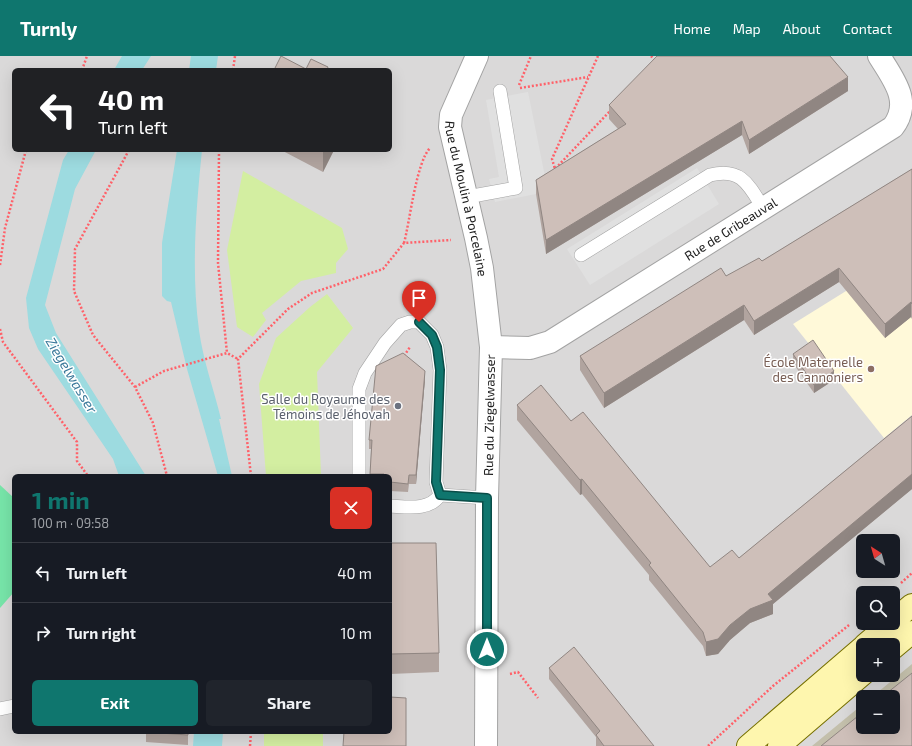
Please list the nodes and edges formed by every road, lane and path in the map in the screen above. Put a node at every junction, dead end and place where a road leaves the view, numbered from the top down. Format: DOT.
graph roads {
  1 [pos="87,56"];
  2 [pos="235,56"];
  3 [pos="477,56"];
  4 [pos="531,56"];
  5 [pos="598,56"];
  6 [pos="651,56"];
  7 [pos="662,56"];
  8 [pos="879,56"];
  9 [pos="657,62"];
  10 [pos="661,66"];
  11 [pos="651,67"];
  12 [pos="83,68"];
  13 [pos="233,68"];
  14 [pos="589,77"];
  15 [pos="500,91"];
  16 [pos="614,107"];
  17 [pos="453,139"];
  18 [pos="25,152"];
  19 [pos="129,152"];
  20 [pos="219,152"];
  21 [pos="467,197"];
  22 [pos="763,208"];
  23 [pos="476,238"];
  24 [pos="404,243"];
  25 [pos="581,255"];
  26 [pos="0,265"];
  27 [pos="0,329"];
  28 [pos="490,347"];
  29 [pos="227,353"];
  30 [pos="403,357"];
  31 [pos="238,359"];
  32 [pos="408,361"];
  33 [pos="135,386"];
  34 [pos="86,474"];
  35 [pos="166,474"];
  36 [pos="251,474"];
  37 [pos="359,474"];
  38 [pos="440,495"];
  39 [pos="487,498"];
  40 [pos="392,506"];
  41 [pos="912,605"];
  42 [pos="900,615"];
  43 [pos="851,623"];
  44 [pos="883,630"];
  45 [pos="912,632"];
  46 [pos="873,638"];
  47 [pos="900,642"];
  48 [pos="856,653"];
  49 [pos="486,680"];
  50 [pos="856,680"];
  51 [pos="538,698"];
  52 [pos="12,706"];
  53 [pos="0,709"];
  54 [pos="251,734"];
  55 [pos="250,746"];
  56 [pos="486,746"];
  57 [pos="708,746"];
  58 [pos="748,746"];
  59 [pos="779,746"];
  1 -- 12 [label="path"];
  2 -- 13 [label="path"];
  3 -- 17 [label="street, Rue du Moulin à Porcelaine"];
  4 -- 14 [label="path"];
  5 -- 14 [label="path"];
  6 -- 9 [label="path"];
  7 -- 9 [label="path"];
  8 -- 22 [label="street, Rue de Gribeauval"];
  9 -- 10 [label="path"];
  9 -- 11 [label="path"];
  14 -- 16 [label="path"];
  15 -- 21 [label="lane"];
  17 -- 21 [label="street, Rue du Moulin à Porcelaine"];
  17 -- 24 [label="path"];
  18 -- 26 [label="path"];
  19 -- 33 [label="path"];
  20 -- 29 [label="path"];
  21 -- 23 [label="street, Rue du Moulin à Porcelaine"];
  22 -- 25 [label="lane"];
  22 -- 28 [label="street, Rue de Gribeauval"];
  23 -- 24 [label="path"];
  23 -- 28 [label="street, Rue du Moulin à Porcelaine"];
  24 -- 31 [label="path"];
  27 -- 34 [label="path"];
  28 -- 39 [label="street, Rue du Ziegelwasser"];
  29 -- 31 [label="path"];
  29 -- 33 [label="path"];
  30 -- 32 [label="path"];
  31 -- 36 [label="path"];
  33 -- 35 [label="path"];
  37 -- 38 [label="lane"];
  38 -- 39 [label="lane"];
  38 -- 40 [label="lane"];
  39 -- 49 [label="street, Rue du Ziegelwasser"];
  41 -- 42 [label="street"];
  43 -- 57 [label="path"];
  44 -- 46 [label="street"];
  45 -- 47 [label="street"];
  48 -- 58 [label="street"];
  49 -- 51 [label="path"];
  49 -- 56 [label="street, Rue du Ziegelwasser"];
  50 -- 59 [label="street"];
  52 -- 53 [label="lane"];
  54 -- 55 [label="path"];
}
